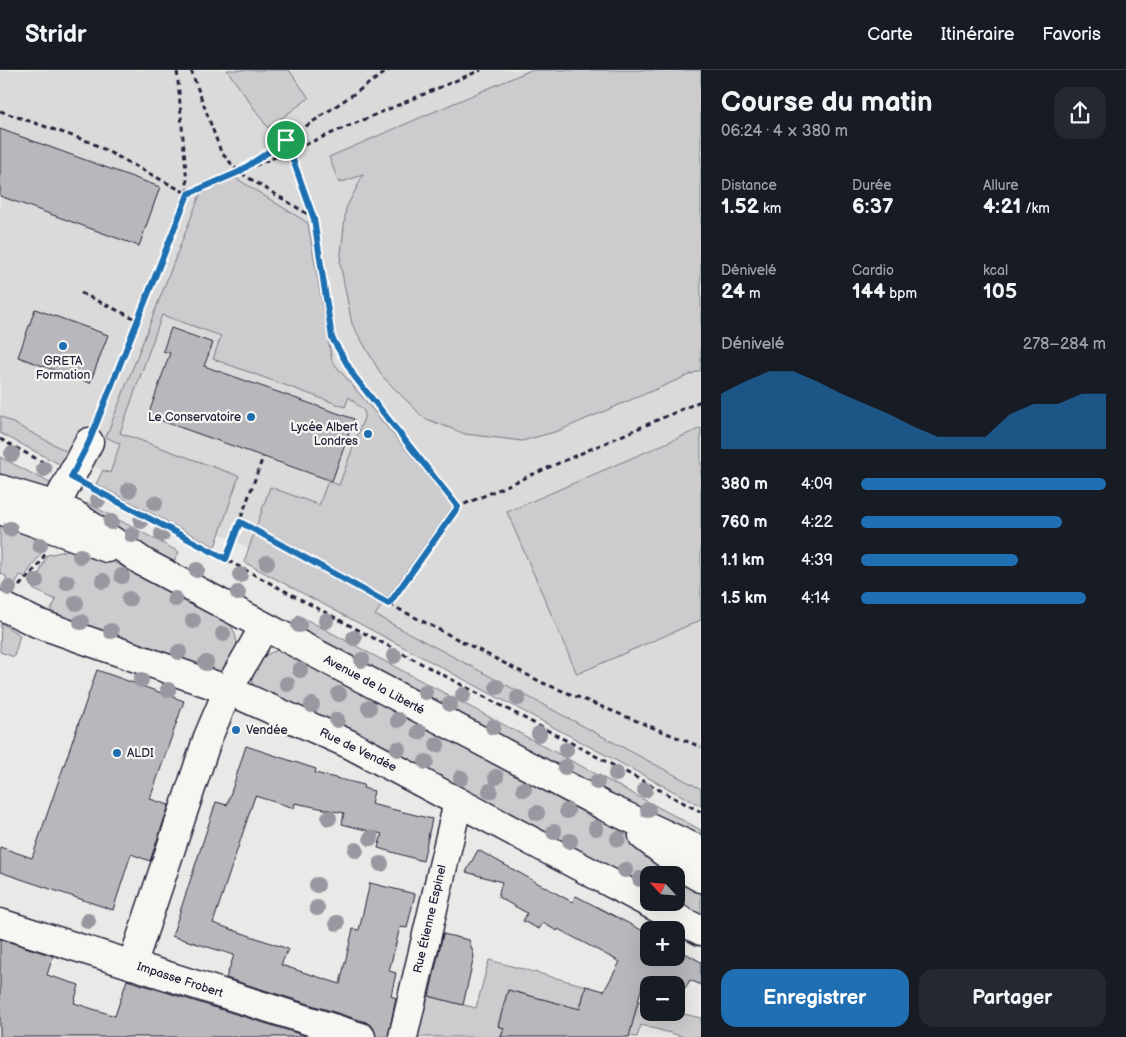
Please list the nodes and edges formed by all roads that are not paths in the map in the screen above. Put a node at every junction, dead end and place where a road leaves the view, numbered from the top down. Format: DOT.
graph roads {
  1 [pos="89,442"];
  2 [pos="0,489"];
  3 [pos="0,510"];
  4 [pos="47,514"];
  5 [pos="2,609"];
  6 [pos="264,627"];
  7 [pos="228,690"];
  8 [pos="458,802"];
  9 [pos="606,807"];
  10 [pos="701,851"];
  11 [pos="701,878"];
  12 [pos="0,923"];
  13 [pos="701,930"];
  14 [pos="132,965"];
  15 [pos="361,1037"];
  16 [pos="403,1037"];
  1 -- 4 [label="street"];
  2 -- 4 [label="street, Avenue de la Liberté"];
  3 -- 4 [label="street, Avenue de la Liberté"];
  4 -- 6 [label="street, Avenue de la Liberté"];
  5 -- 7 [label="street, Rue de Vendée"];
  6 -- 7 [label="street"];
  6 -- 9 [label="street, Avenue de la Liberté"];
  7 -- 8 [label="street, Rue de Vendée"];
  7 -- 14 [label="street"];
  8 -- 13 [label="street, Rue de Vendée"];
  8 -- 16 [label="street, Rue Étienne Espinel"];
  9 -- 10 [label="street, Avenue de la Liberté"];
  9 -- 11 [label="street, Avenue de la Liberté"];
  12 -- 14 [label="street, Impasse Frobert"];
  14 -- 15 [label="street, Impasse Frobert"];
}
